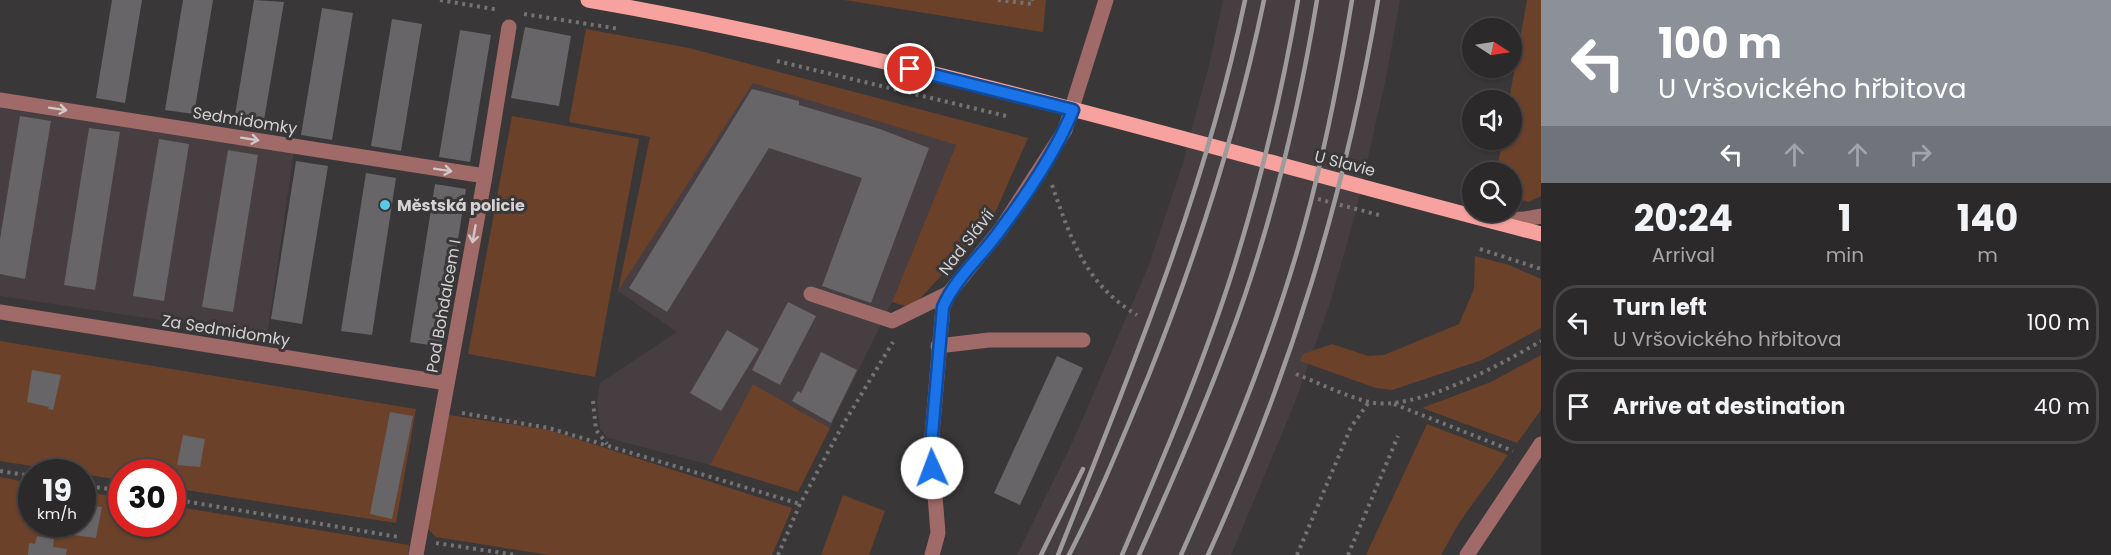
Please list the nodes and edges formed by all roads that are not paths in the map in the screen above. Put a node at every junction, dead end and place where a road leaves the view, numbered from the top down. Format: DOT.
graph roads {
  1 [pos="588,0"];
  2 [pos="1106,0"];
  3 [pos="509,27"];
  4 [pos="0,100"];
  5 [pos="1073,110"];
  6 [pos="485,176"];
  7 [pos="1462,214"];
  8 [pos="1541,216"];
  9 [pos="1522,219"];
  10 [pos="1491,222"];
  11 [pos="1494,222"];
  12 [pos="1541,234"];
  13 [pos="1541,244"];
  14 [pos="949,293"];
  15 [pos="811,294"];
  16 [pos="0,312"];
  17 [pos="1083,340"];
  18 [pos="938,346"];
  19 [pos="447,383"];
  20 [pos="1541,444"];
  21 [pos="418,547"];
  22 [pos="932,555"];
  23 [pos="1467,555"];
  1 -- 5 [label="main road, U Slavie"];
  2 -- 5 [label="street, Nad Slávií"];
  3 -- 6 [label="street, Pod Bohdalcem I"];
  4 -- 6 [label="street, Sedmidomky, one-way"];
  5 -- 7 [label="main road, U Slavie"];
  5 -- 14 [label="street, Nad Slávií"];
  6 -- 19 [label="street, Pod Bohdalcem I, one-way"];
  8 -- 9 [label="street"];
  10 -- 13 [label="main road, U Slavie"];
  11 -- 12 [label="main road, U Slavie"];
  14 -- 15 [label="street"];
  14 -- 18 [label="street, Nad Slávií"];
  16 -- 19 [label="street, Za Sedmidomky"];
  17 -- 18 [label="street"];
  18 -- 22 [label="street, Nad Slávií"];
  19 -- 21 [label="street, Pod Bohdalcem I"];
  20 -- 23 [label="street"];
}
